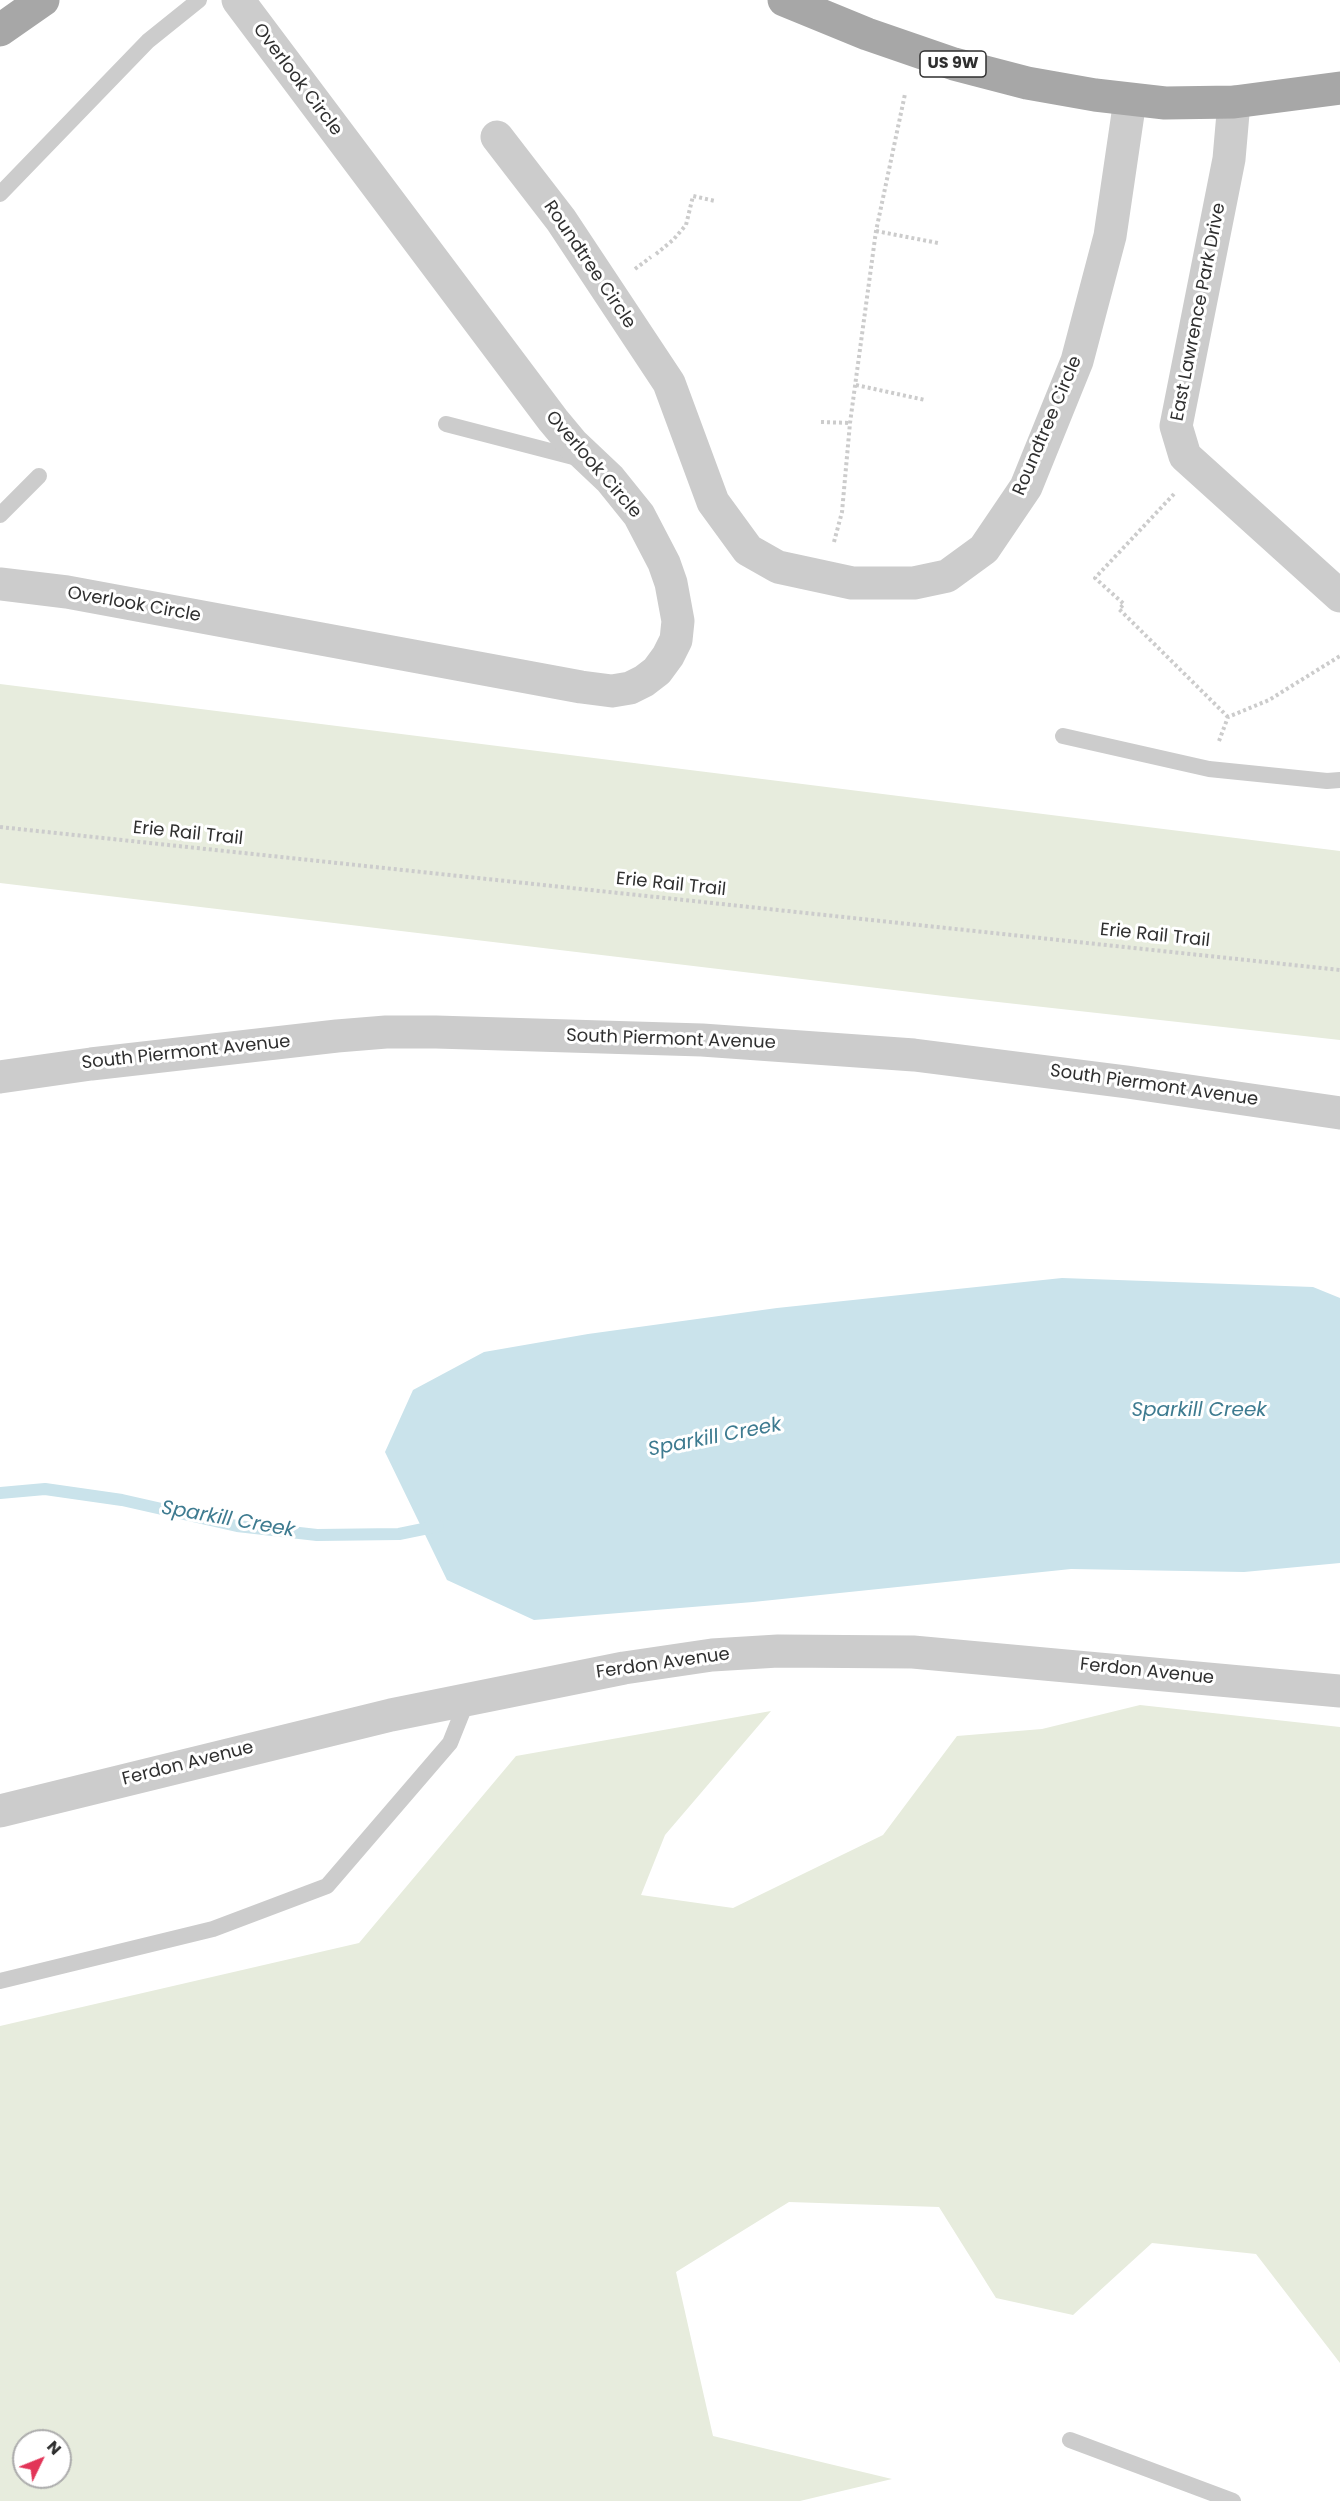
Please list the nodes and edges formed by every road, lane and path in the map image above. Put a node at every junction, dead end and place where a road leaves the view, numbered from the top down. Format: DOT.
graph roads {
  1 [pos="43,0"];
  2 [pos="199,0"];
  3 [pos="238,0"];
  4 [pos="788,1"];
  5 [pos="0,30"];
  6 [pos="1340,88"];
  7 [pos="905,94"];
  8 [pos="1130,100"];
  9 [pos="1234,102"];
  10 [pos="497,137"];
  11 [pos="0,194"];
  12 [pos="715,201"];
  13 [pos="876,231"];
  14 [pos="938,243"];
  15 [pos="656,254"];
  16 [pos="856,385"];
  17 [pos="925,400"];
  18 [pos="821,422"];
  19 [pos="850,423"];
  20 [pos="446,424"];
  21 [pos="593,462"];
  22 [pos="39,476"];
  23 [pos="1162,507"];
  24 [pos="842,512"];
  25 [pos="0,515"];
  26 [pos="0,584"];
  27 [pos="1340,596"];
  28 [pos="1340,656"];
  29 [pos="1228,717"];
  30 [pos="1063,736"];
  31 [pos="1219,741"];
  32 [pos="1340,780"];
  33 [pos="0,827"];
  34 [pos="1340,970"];
  35 [pos="0,1077"];
  36 [pos="1340,1113"];
  37 [pos="1340,1691"];
  38 [pos="468,1698"];
  39 [pos="0,1811"];
  40 [pos="0,1981"];
  41 [pos="1070,2440"];
  42 [pos="1233,2501"];
  1 -- 5 [label="main road"];
  2 -- 11 [label="lane"];
  3 -- 21 [label="street, Overlook Circle"];
  4 -- 8 [label="main road, US 9W"];
  6 -- 9 [label="main road, US 9W"];
  7 -- 13 [label="path"];
  8 -- 9 [label="main road, US 9W"];
  8 -- 10 [label="street, Roundtree Circle"];
  9 -- 27 [label="street, East Lawrence Park Drive"];
  12 -- 15 [label="path"];
  13 -- 14 [label="path"];
  13 -- 16 [label="path"];
  16 -- 17 [label="path"];
  16 -- 19 [label="path"];
  18 -- 19 [label="path"];
  19 -- 24 [label="path"];
  20 -- 21 [label="lane"];
  21 -- 26 [label="street, Overlook Circle"];
  22 -- 25 [label="lane"];
  23 -- 29 [label="path"];
  28 -- 29 [label="path"];
  29 -- 31 [label="path"];
  30 -- 32 [label="lane"];
  33 -- 34 [label="path, Erie Rail Trail"];
  35 -- 36 [label="street, South Piermont Avenue"];
  37 -- 38 [label="street, Ferdon Avenue"];
  38 -- 39 [label="street, Ferdon Avenue"];
  38 -- 40 [label="lane"];
  41 -- 42 [label="lane"];
}
